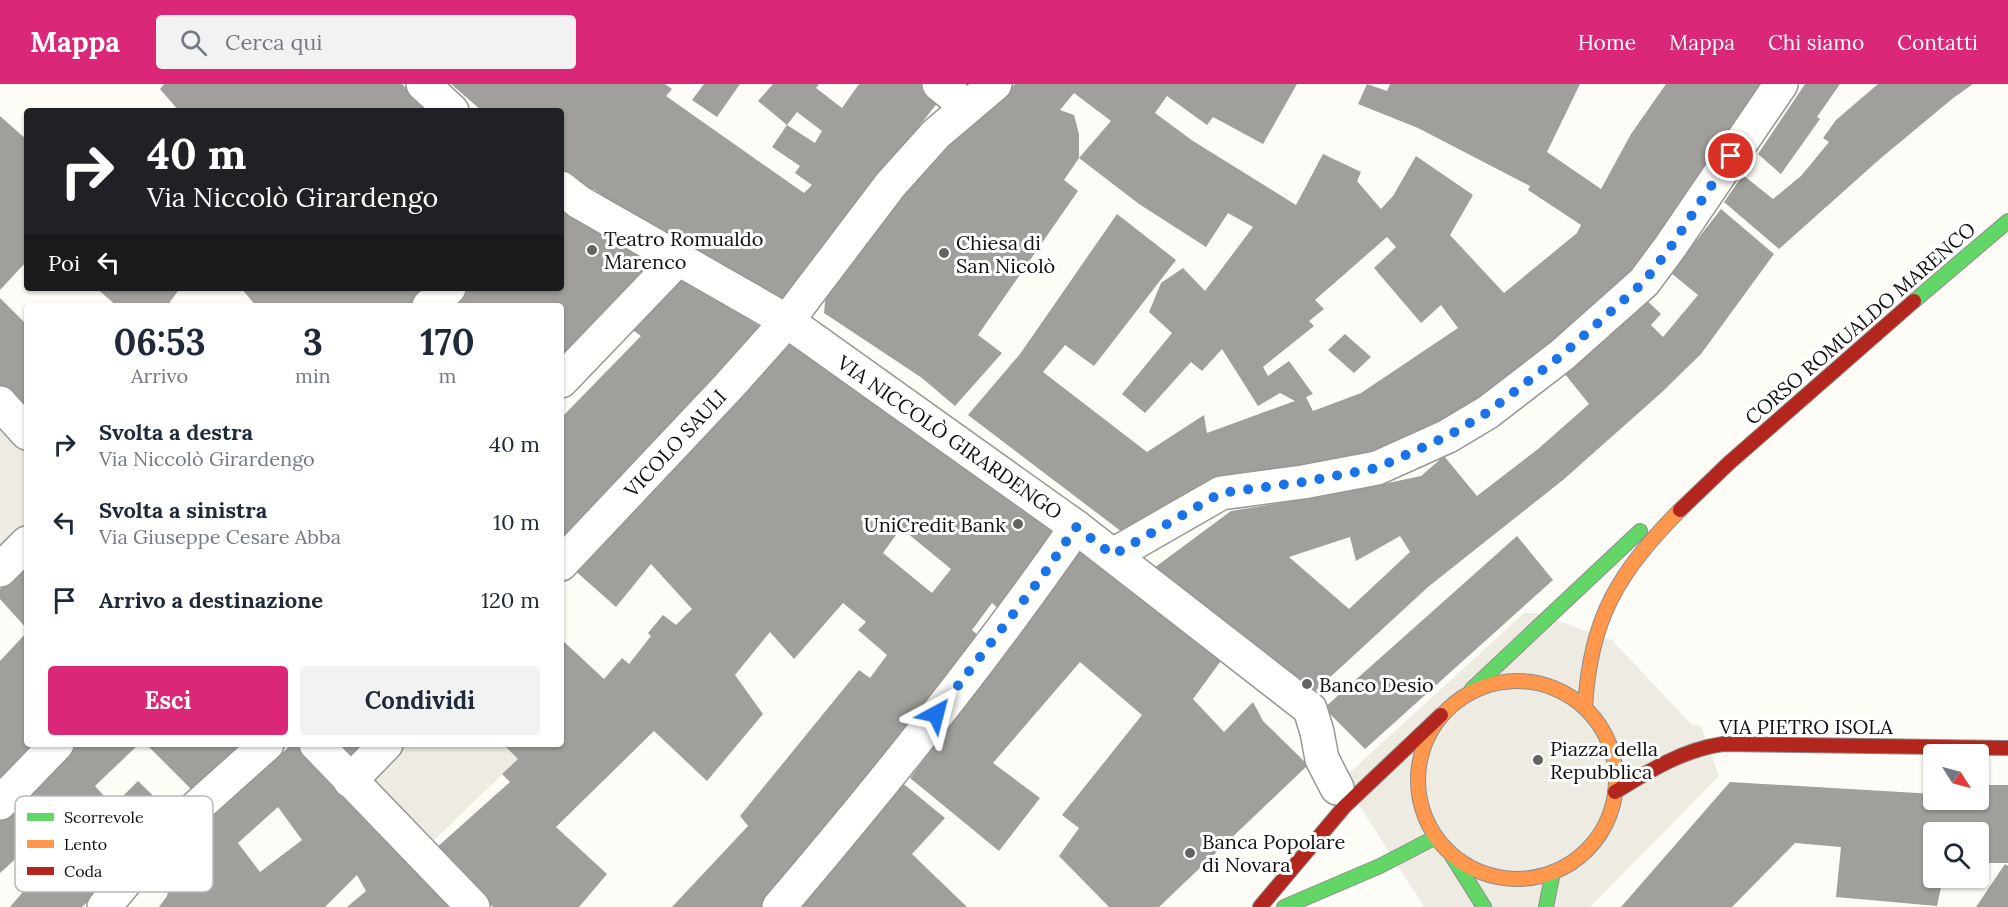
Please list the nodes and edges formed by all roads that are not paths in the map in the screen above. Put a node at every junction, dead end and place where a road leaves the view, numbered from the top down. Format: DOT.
graph roads {
  1 [pos="423,84"];
  2 [pos="939,84"];
  3 [pos="995,84"];
  4 [pos="1781,84"];
  5 [pos="967,107"];
  6 [pos="450,108"];
  7 [pos="564,190"];
  8 [pos="2008,221"];
  9 [pos="678,259"];
  10 [pos="446,291"];
  11 [pos="432,303"];
  12 [pos="787,321"];
  13 [pos="564,378"];
  14 [pos="0,403"];
  15 [pos="24,430"];
  16 [pos="1738,455"];
  17 [pos="1076,527"];
  18 [pos="24,546"];
  19 [pos="1113,555"];
  20 [pos="564,561"];
  21 [pos="0,570"];
  22 [pos="1463,697"];
  23 [pos="1585,708"];
  24 [pos="1441,716"];
  25 [pos="54,747"];
  26 [pos="264,747"];
  27 [pos="319,747"];
  28 [pos="383,747"];
  29 [pos="2008,748"];
  30 [pos="350,781"];
  31 [pos="1337,788"];
  32 [pos="1615,792"];
  33 [pos="209,796"];
  34 [pos="0,803"];
  35 [pos="1436,837"];
  36 [pos="1450,855"];
  37 [pos="1553,872"];
  38 [pos="117,892"];
  39 [pos="104,907"];
  40 [pos="473,907"];
  41 [pos="779,907"];
  42 [pos="1260,907"];
  43 [pos="1284,907"];
  44 [pos="1484,907"];
  45 [pos="1546,907"];
  1 -- 6 [label="street"];
  2 -- 5 [label="street"];
  3 -- 5 [label="street, VICOLO SAULI"];
  4 -- 19 [label="street"];
  5 -- 12 [label="street, VICOLO SAULI"];
  7 -- 9 [label="street, VIA NICCOLÒ GIRARDENGO"];
  8 -- 16 [label="main road, CORSO ROMUALDO MARENCO"];
  9 -- 12 [label="street, VIA NICCOLÒ GIRARDENGO"];
  9 -- 13 [label="street"];
  10 -- 11 [label="street"];
  12 -- 17 [label="street, VIA NICCOLÒ GIRARDENGO"];
  12 -- 20 [label="street, VICOLO SAULI"];
  14 -- 15 [label="street"];
  16 -- 22 [label="main road, CORSO ROMUALDO MARENCO"];
  16 -- 23 [label="main road, CORSO ROMUALDO MARENCO"];
  17 -- 19 [label="street, VIA NICCOLÒ GIRARDENGO"];
  17 -- 41 [label="street"];
  18 -- 21 [label="street"];
  19 -- 31 [label="street, VIA NICCOLÒ GIRARDENGO"];
  22 -- 23 [label="main road"];
  22 -- 24 [label="main road"];
  23 -- 32 [label="main road"];
  24 -- 35 [label="main road"];
  24 -- 42 [label="main road"];
  25 -- 34 [label="street"];
  26 -- 33 [label="street"];
  27 -- 30 [label="street"];
  28 -- 30 [label="street"];
  29 -- 32 [label="main road, VIA PIETRO ISOLA"];
  30 -- 40 [label="street"];
  32 -- 37 [label="main road"];
  35 -- 36 [label="main road"];
  35 -- 43 [label="main road"];
  36 -- 37 [label="main road"];
  36 -- 44 [label="main road"];
  37 -- 45 [label="main road"];
  38 -- 39 [label="street"];
}
